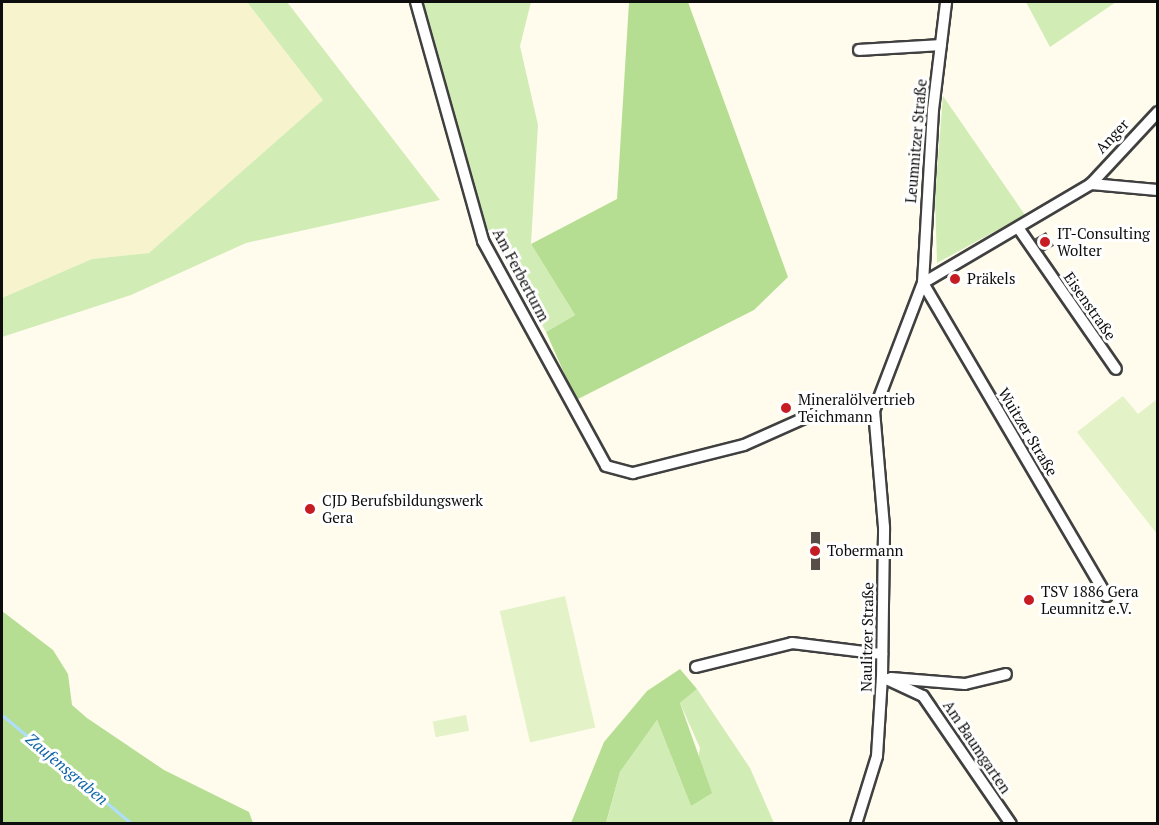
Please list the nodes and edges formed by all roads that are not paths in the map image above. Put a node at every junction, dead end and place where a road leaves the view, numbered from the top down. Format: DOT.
graph roads {
  1 [pos="416,2"];
  2 [pos="946,2"];
  3 [pos="940,45"];
  4 [pos="859,50"];
  5 [pos="1158,112"];
  6 [pos="1091,183"];
  7 [pos="1158,190"];
  8 [pos="1019,229"];
  9 [pos="923,283"];
  10 [pos="1116,369"];
  11 [pos="874,411"];
  12 [pos="1107,596"];
  13 [pos="882,654"];
  14 [pos="696,667"];
  15 [pos="1006,674"];
  16 [pos="882,677"];
  17 [pos="856,824"];
  18 [pos="1011,824"];
  1 -- 11 [label="street, Am Ferberturm"];
  2 -- 3 [label="street, Leumnitzer Straße"];
  3 -- 4 [label="street"];
  3 -- 9 [label="street, Leumnitzer Straße"];
  5 -- 6 [label="street, Anger"];
  6 -- 7 [label="street"];
  6 -- 8 [label="street"];
  8 -- 9 [label="street"];
  8 -- 10 [label="street, Eisenstraße"];
  9 -- 11 [label="street, Naulitzer Straße"];
  9 -- 12 [label="street, Wuitzer Straße"];
  11 -- 13 [label="street, Naulitzer Straße"];
  13 -- 14 [label="street"];
  13 -- 16 [label="street, Naulitzer Straße"];
  15 -- 16 [label="street"];
  16 -- 17 [label="street, Naulitzer Straße"];
  16 -- 18 [label="street, Am Baumgarten"];
}
